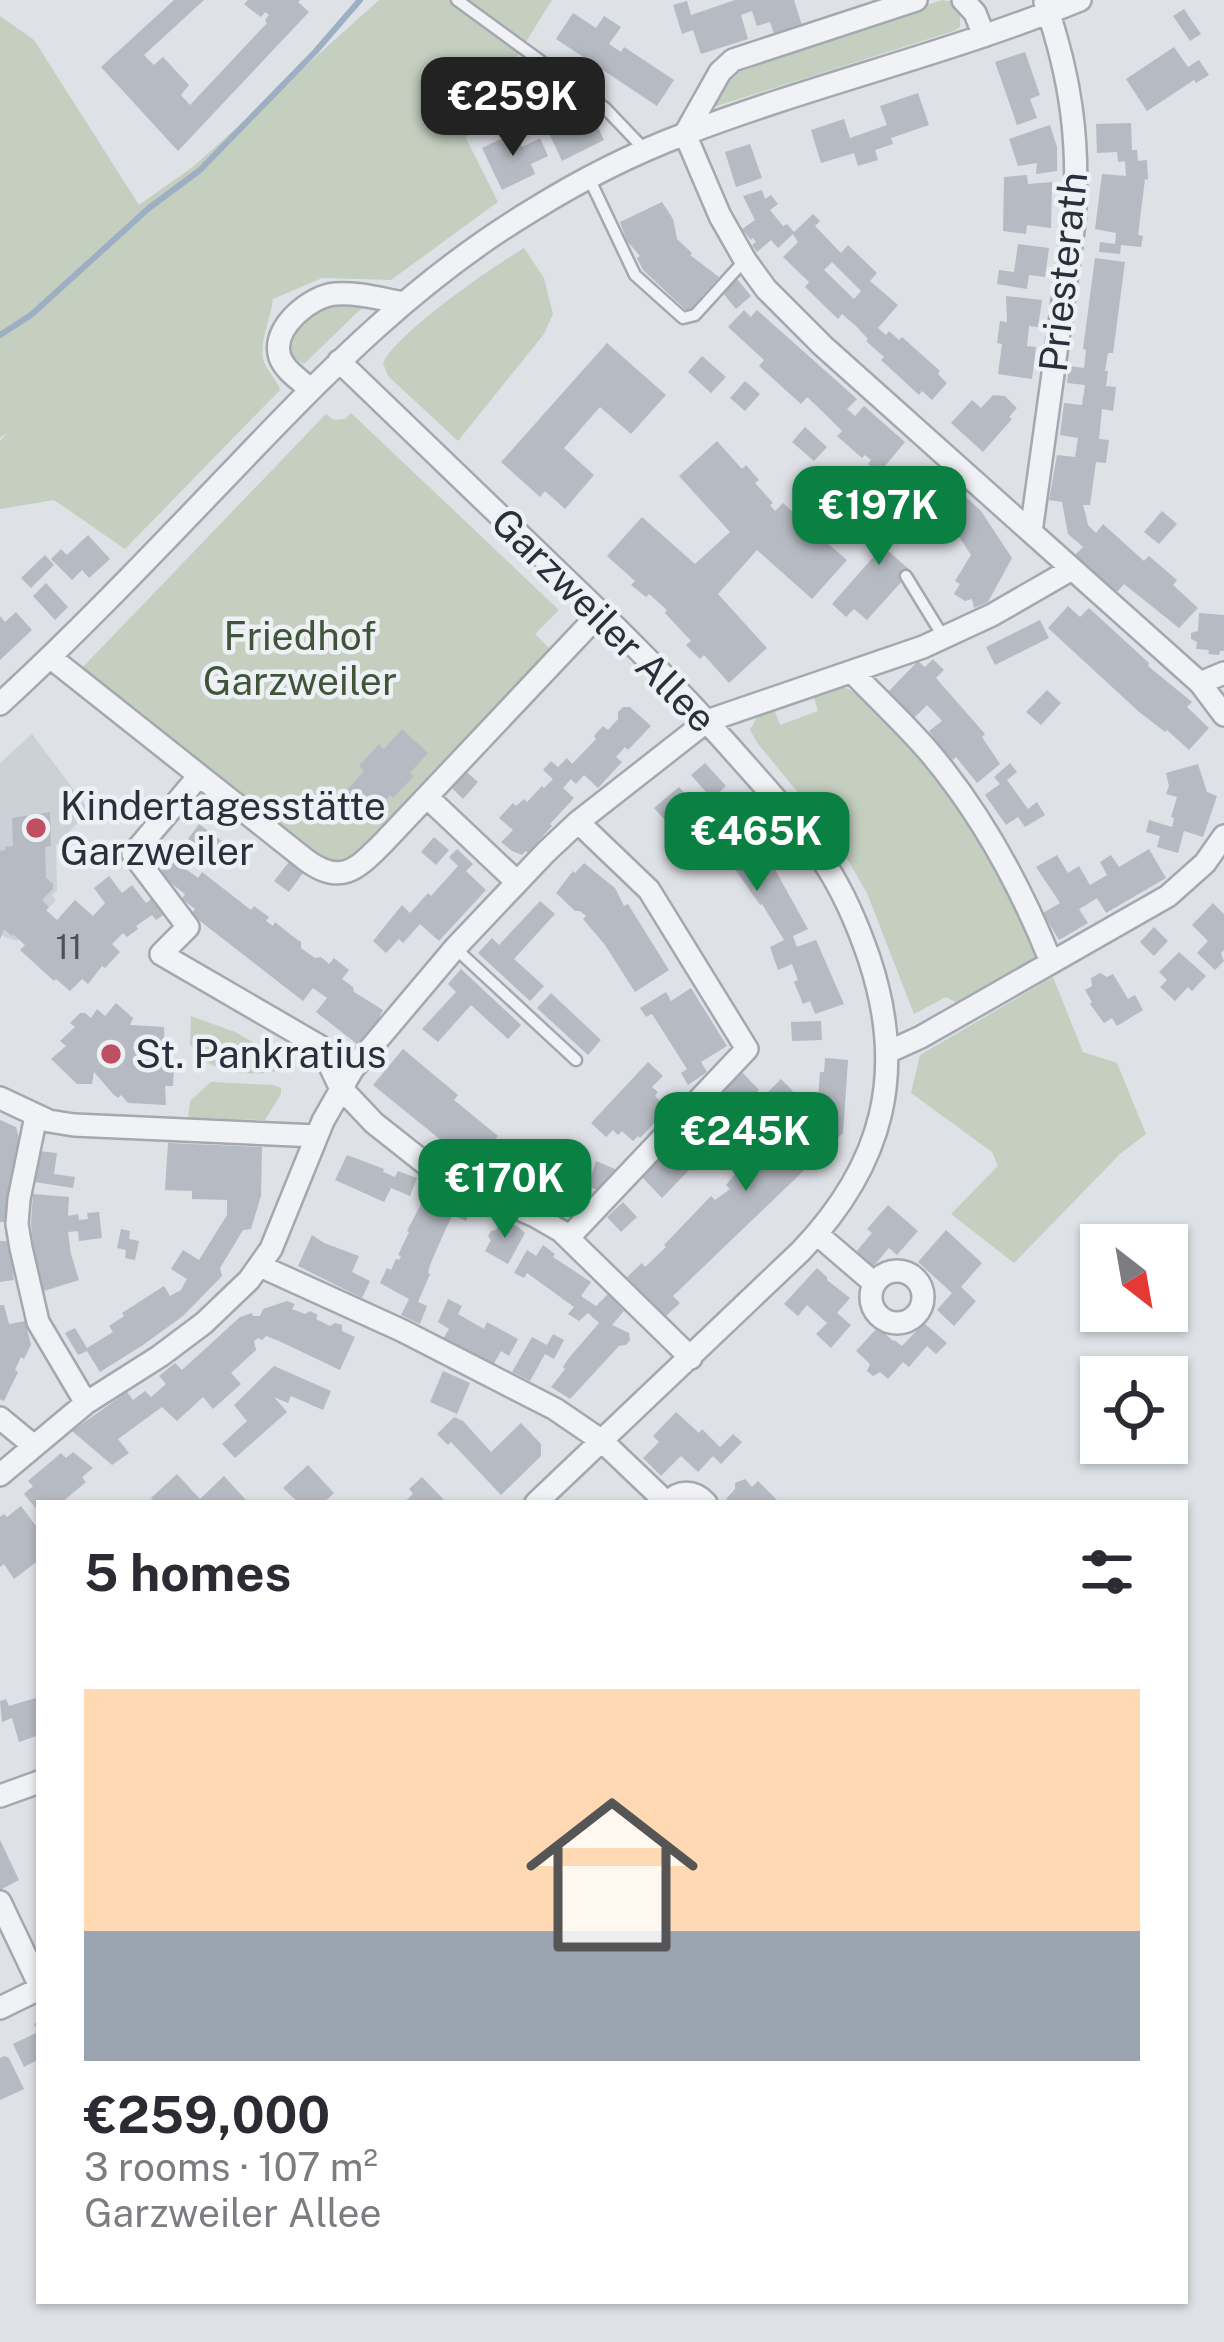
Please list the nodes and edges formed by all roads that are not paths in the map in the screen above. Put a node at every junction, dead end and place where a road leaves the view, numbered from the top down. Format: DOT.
graph roads {
  1 [pos="457,0"];
  2 [pos="916,0"];
  3 [pos="963,0"];
  4 [pos="1080,0"];
  5 [pos="1047,6"];
  6 [pos="984,36"];
  7 [pos="685,134"];
  8 [pos="645,150"];
  9 [pos="589,178"];
  10 [pos="746,260"];
  11 [pos="403,303"];
  12 [pos="339,361"];
  13 [pos="310,389"];
  14 [pos="1031,532"];
  15 [pos="1072,569"];
  16 [pos="906,577"];
  17 [pos="601,612"];
  18 [pos="944,638"];
  19 [pos="50,657"];
  20 [pos="852,672"];
  21 [pos="1224,673"];
  22 [pos="1200,683"];
  23 [pos="2,700"];
  24 [pos="1224,715"];
  25 [pos="707,722"];
  26 [pos="199,776"];
  27 [pos="428,797"];
  28 [pos="578,822"];
  29 [pos="1224,836"];
  30 [pos="517,882"];
  31 [pos="454,949"];
  32 [pos="1051,962"];
  33 [pos="888,1052"];
  34 [pos="576,1060"];
  35 [pos="340,1087"];
  36 [pos="0,1098"];
  37 [pos="36,1116"];
  38 [pos="317,1136"];
  39 [pos="818,1234"];
  40 [pos="569,1237"];
  41 [pos="260,1266"];
  42 [pos="874,1283"];
  43 [pos="691,1358"];
  44 [pos="86,1403"];
  45 [pos="0,1418"];
  46 [pos="602,1441"];
  47 [pos="34,1446"];
  48 [pos="0,1475"];
  49 [pos="539,1500"];
  50 [pos="664,1500"];
  51 [pos="670,1500"];
  52 [pos="703,1500"];
  53 [pos="36,1784"];
  54 [pos="0,1796"];
  55 [pos="0,1902"];
  56 [pos="36,1980"];
  57 [pos="36,1988"];
  58 [pos="0,2008"];
  1 -- 8 [label="lane"];
  2 -- 7 [label="street"];
  3 -- 6 [label="street"];
  4 -- 5 [label="street"];
  5 -- 6 [label="street"];
  5 -- 14 [label="street, Priesterath"];
  6 -- 7 [label="street"];
  7 -- 8 [label="street"];
  7 -- 10 [label="street"];
  8 -- 9 [label="street"];
  9 -- 10 [label="lane"];
  9 -- 11 [label="street"];
  10 -- 14 [label="street"];
  11 -- 12 [label="street"];
  11 -- 13 [label="street"];
  12 -- 13 [label="street"];
  12 -- 17 [label="street, Garzweiler Allee"];
  13 -- 19 [label="street"];
  14 -- 15 [label="street"];
  15 -- 18 [label="street"];
  15 -- 22 [label="street"];
  16 -- 18 [label="lane"];
  17 -- 25 [label="street, Garzweiler Allee"];
  17 -- 27 [label="street"];
  18 -- 20 [label="street"];
  19 -- 23 [label="street"];
  19 -- 26 [label="street"];
  20 -- 25 [label="street"];
  20 -- 32 [label="street"];
  21 -- 22 [label="street"];
  22 -- 24 [label="street"];
  25 -- 28 [label="street"];
  25 -- 33 [label="street, Garzweiler Allee"];
  26 -- 27 [label="street"];
  26 -- 35 [label="street"];
  27 -- 30 [label="street"];
  28 -- 30 [label="street"];
  28 -- 40 [label="street"];
  29 -- 32 [label="street"];
  30 -- 31 [label="street"];
  31 -- 34 [label="lane"];
  31 -- 35 [label="street"];
  32 -- 33 [label="street"];
  33 -- 39 [label="street, Garzweiler Allee"];
  35 -- 38 [label="street"];
  35 -- 40 [label="street"];
  36 -- 37 [label="street"];
  37 -- 38 [label="street"];
  37 -- 44 [label="street"];
  38 -- 41 [label="street"];
  39 -- 42 [label="street"];
  39 -- 43 [label="street, Garzweiler Allee"];
  40 -- 43 [label="street"];
  41 -- 44 [label="street"];
  41 -- 46 [label="street"];
  43 -- 46 [label="street, Garzweiler Allee"];
  44 -- 47 [label="street"];
  45 -- 47 [label="street"];
  46 -- 49 [label="street, Garzweiler Allee"];
  46 -- 50 [label="street"];
  47 -- 48 [label="street"];
  51 -- 52 [label="street"];
  53 -- 54 [label="street"];
  55 -- 56 [label="street"];
  57 -- 58 [label="street"];
}
